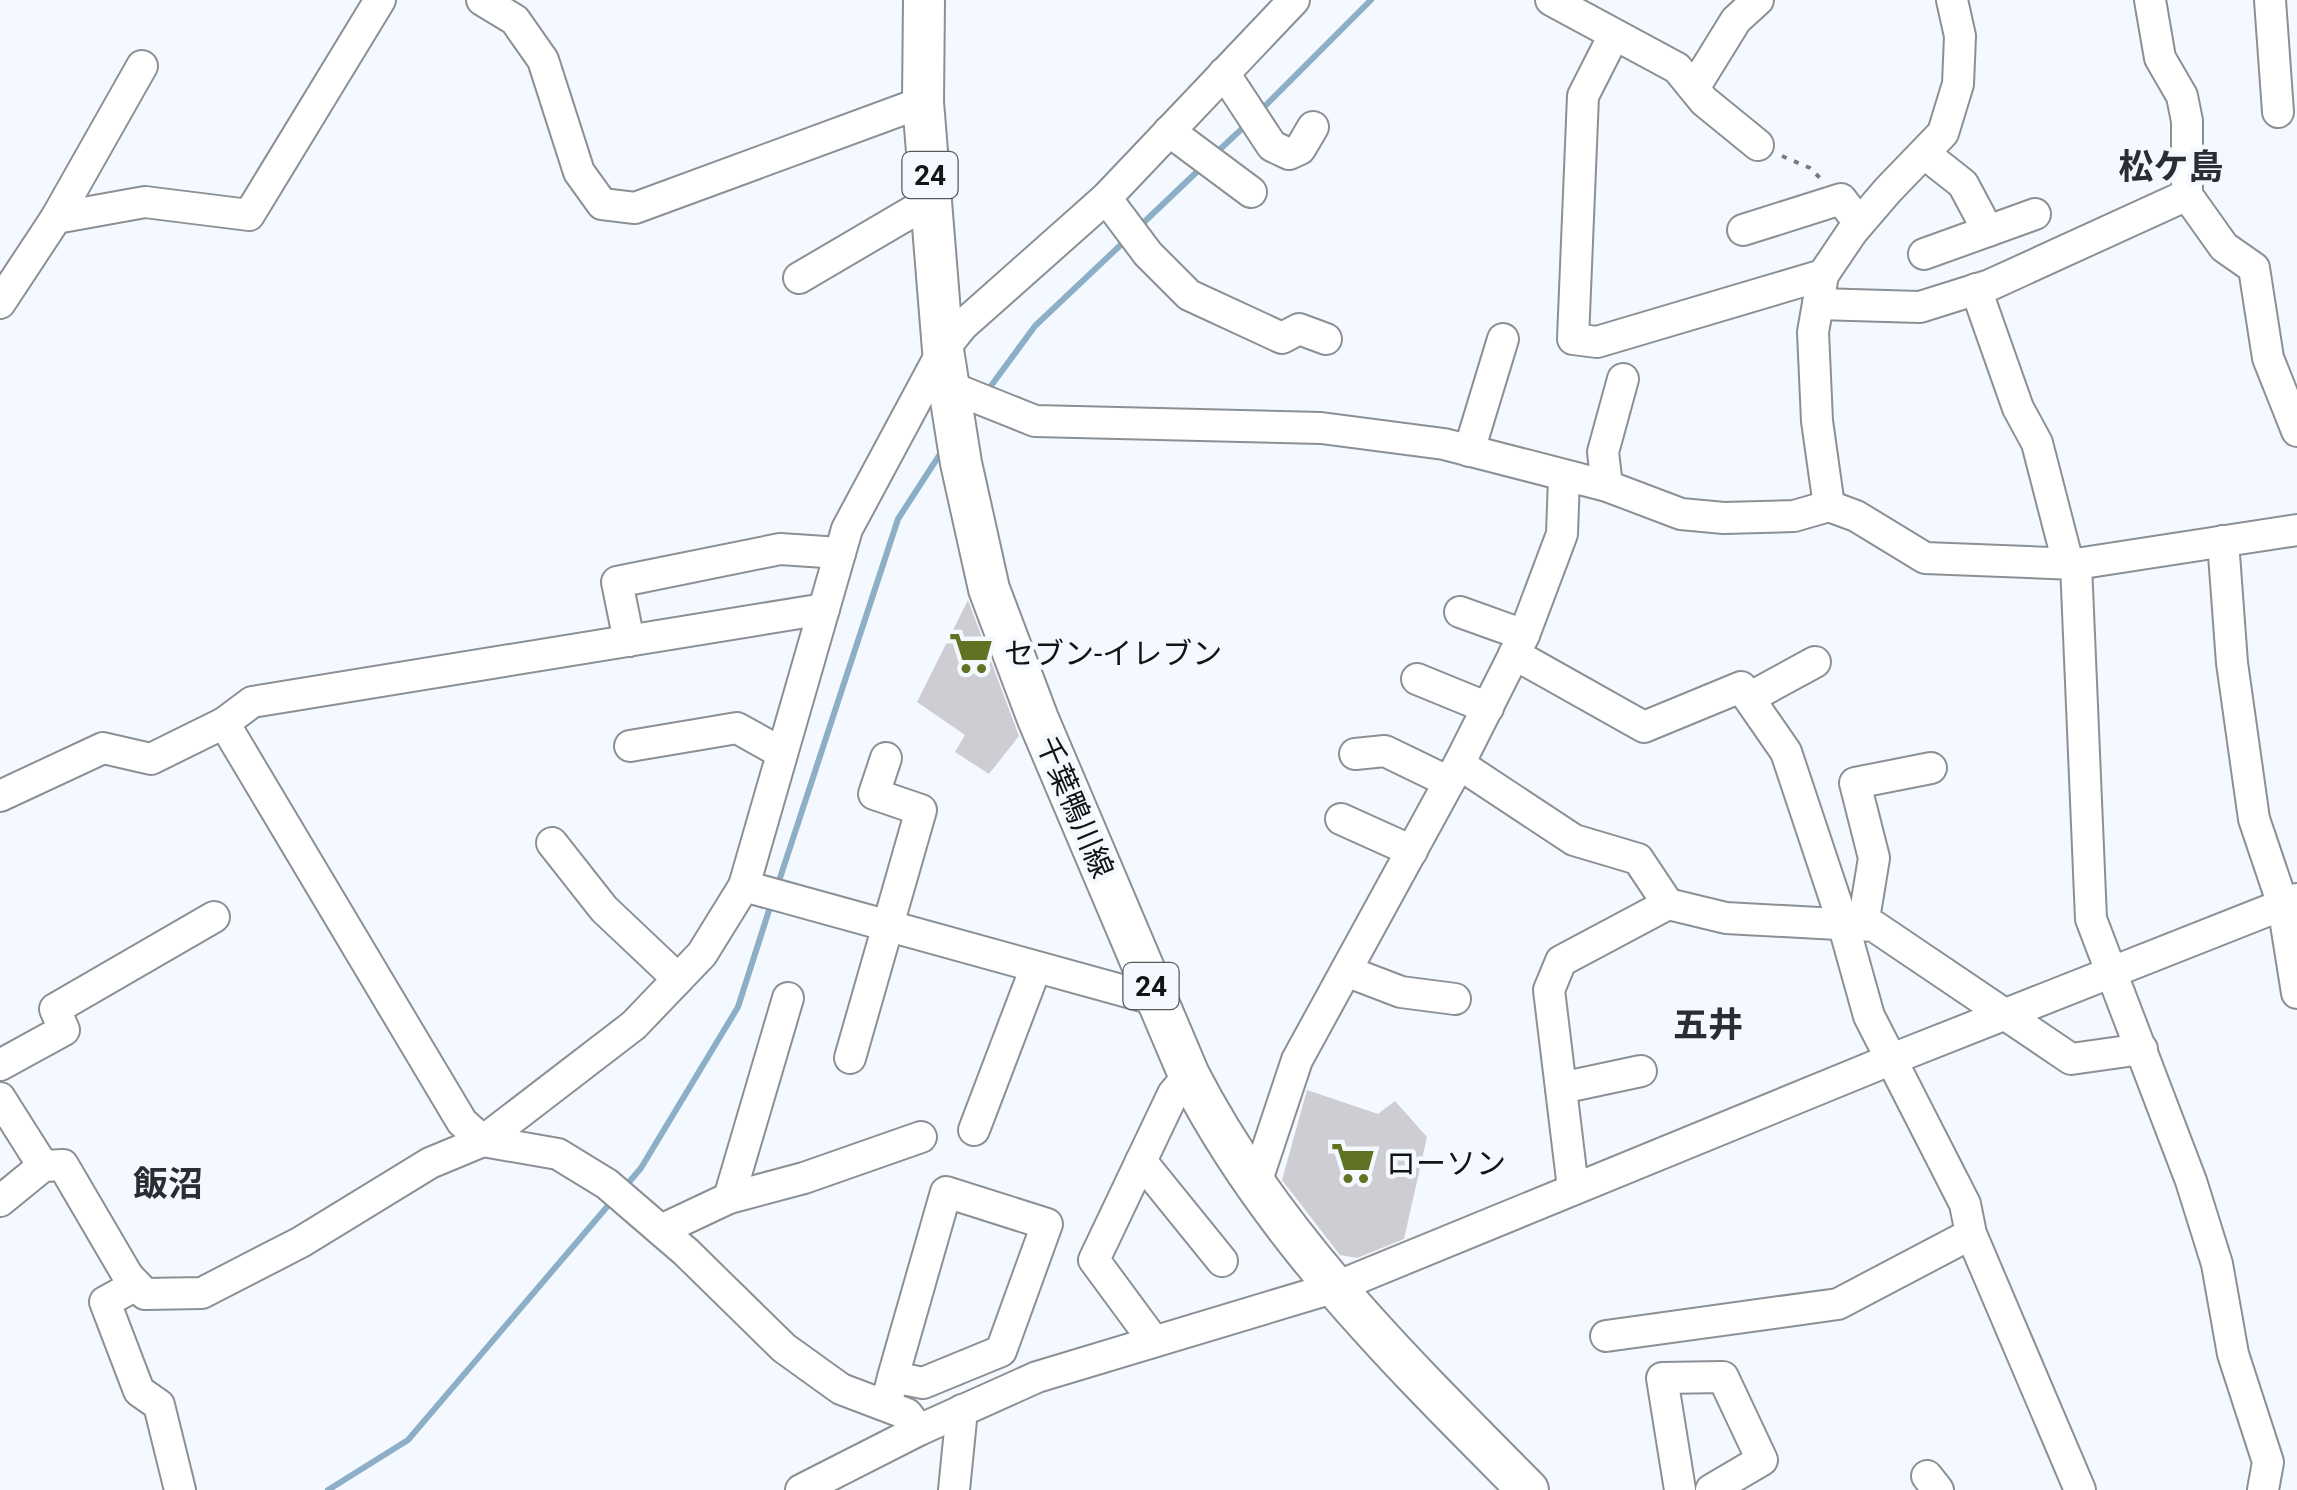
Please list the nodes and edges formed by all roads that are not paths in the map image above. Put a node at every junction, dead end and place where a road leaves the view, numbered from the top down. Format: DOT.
graph roads {
  1 [pos="380,0"];
  2 [pos="482,0"];
  3 [pos="924,0"];
  4 [pos="1952,0"];
  5 [pos="2150,0"];
  6 [pos="2270,0"];
  7 [pos="1555,1"];
  8 [pos="1284,3"];
  9 [pos="1747,10"];
  10 [pos="1614,36"];
  11 [pos="142,66"];
  12 [pos="1224,73"];
  13 [pos="1694,88"];
  14 [pos="923,102"];
  15 [pos="2278,112"];
  16 [pos="1313,126"];
  17 [pos="1169,131"];
  18 [pos="1758,145"];
  19 [pos="1925,154"];
  20 [pos="1251,192"];
  21 [pos="2187,195"];
  22 [pos="1106,198"];
  23 [pos="932,200"];
  24 [pos="1850,211"];
  25 [pos="2035,214"];
  26 [pos="56,218"];
  27 [pos="1743,230"];
  28 [pos="1988,231"];
  29 [pos="1924,254"];
  30 [pos="799,278"];
  31 [pos="1820,289"];
  32 [pos="1976,290"];
  33 [pos="0,303"];
  34 [pos="1326,339"];
  35 [pos="1503,339"];
  36 [pos="946,368"];
  37 [pos="1623,379"];
  38 [pos="2297,431"];
  39 [pos="1468,451"];
  40 [pos="1564,478"];
  41 [pos="1607,486"];
  42 [pos="1829,506"];
  43 [pos="2297,530"];
  44 [pos="2224,541"];
  45 [pos="840,553"];
  46 [pos="2072,564"];
  47 [pos="824,610"];
  48 [pos="1460,612"];
  49 [pos="629,641"];
  50 [pos="1519,645"];
  51 [pos="1815,662"];
  52 [pos="1417,679"];
  53 [pos="1749,698"];
  54 [pos="1488,708"];
  55 [pos="224,722"];
  56 [pos="630,746"];
  57 [pos="782,753"];
  58 [pos="1355,754"];
  59 [pos="886,758"];
  60 [pos="1931,768"];
  61 [pos="1454,773"];
  62 [pos="0,796"];
  63 [pos="1341,819"];
  64 [pos="552,843"];
  65 [pos="1412,851"];
  66 [pos="744,886"];
  67 [pos="2290,902"];
  68 [pos="1668,904"];
  69 [pos="214,917"];
  70 [pos="1853,924"];
  71 [pos="888,926"];
  72 [pos="1036,967"];
  73 [pos="1346,971"];
  74 [pos="2112,971"];
  75 [pos="678,979"];
  76 [pos="2297,993"];
  77 [pos="788,998"];
  78 [pos="1454,999"];
  79 [pos="1156,1000"];
  80 [pos="2004,1014"];
  81 [pos="2142,1049"];
  82 [pos="850,1058"];
  83 [pos="1892,1058"];
  84 [pos="0,1065"];
  85 [pos="1641,1071"];
  86 [pos="1189,1075"];
  87 [pos="1561,1088"];
  88 [pos="0,1098"];
  89 [pos="974,1130"];
  90 [pos="922,1137"];
  91 [pos="483,1141"];
  92 [pos="1141,1161"];
  93 [pos="43,1166"];
  94 [pos="1255,1186"];
  95 [pos="1572,1188"];
  96 [pos="728,1198"];
  97 [pos="0,1201"];
  98 [pos="660,1230"];
  99 [pos="1971,1234"];
  100 [pos="1222,1261"];
  101 [pos="136,1285"];
  102 [pos="1336,1287"];
  103 [pos="1606,1336"];
  104 [pos="1153,1340"];
  105 [pos="889,1391"];
  106 [pos="962,1410"];
  107 [pos="920,1430"];
  108 [pos="180,1490"];
  109 [pos="801,1490"];
  110 [pos="954,1490"];
  111 [pos="1528,1490"];
  112 [pos="1680,1490"];
  113 [pos="1711,1490"];
  114 [pos="2080,1490"];
  115 [pos="2262,1490"];
  1 -- 26 [label="street"];
  2 -- 14 [label="street"];
  3 -- 14 [label="main road, 千葉鴨川線 / 24"];
  4 -- 19 [label="street"];
  5 -- 21 [label="street"];
  6 -- 15 [label="street"];
  7 -- 10 [label="street"];
  8 -- 12 [label="street"];
  9 -- 13 [label="street"];
  10 -- 13 [label="street"];
  10 -- 31 [label="street"];
  11 -- 26 [label="street"];
  12 -- 16 [label="street"];
  12 -- 17 [label="street"];
  13 -- 18 [label="street"];
  14 -- 23 [label="main road, 千葉鴨川線 / 24"];
  17 -- 20 [label="street"];
  17 -- 22 [label="street"];
  19 -- 24 [label="street"];
  19 -- 28 [label="street"];
  21 -- 32 [label="street"];
  21 -- 38 [label="street"];
  22 -- 34 [label="street"];
  22 -- 36 [label="street"];
  23 -- 30 [label="street"];
  23 -- 36 [label="main road, 千葉鴨川線 / 24"];
  24 -- 27 [label="street"];
  24 -- 31 [label="street"];
  25 -- 28 [label="street"];
  26 -- 33 [label="street"];
  28 -- 29 [label="street"];
  31 -- 32 [label="street"];
  31 -- 42 [label="street"];
  32 -- 46 [label="street"];
  35 -- 39 [label="street"];
  36 -- 39 [label="street"];
  36 -- 45 [label="street"];
  36 -- 79 [label="main road, 千葉鴨川線 / 24"];
  37 -- 41 [label="street"];
  39 -- 40 [label="street"];
  40 -- 41 [label="street"];
  40 -- 50 [label="street"];
  41 -- 42 [label="street"];
  42 -- 46 [label="street"];
  43 -- 44 [label="street"];
  44 -- 46 [label="street"];
  44 -- 67 [label="street"];
  45 -- 47 [label="street"];
  45 -- 49 [label="street"];
  46 -- 74 [label="street"];
  47 -- 49 [label="street"];
  47 -- 57 [label="street"];
  48 -- 50 [label="street"];
  49 -- 55 [label="street"];
  50 -- 53 [label="street"];
  50 -- 54 [label="street"];
  51 -- 53 [label="street"];
  52 -- 54 [label="street"];
  53 -- 70 [label="street"];
  54 -- 61 [label="street"];
  55 -- 62 [label="street"];
  55 -- 91 [label="street"];
  56 -- 57 [label="street"];
  57 -- 66 [label="street"];
  58 -- 61 [label="street"];
  59 -- 71 [label="street"];
  60 -- 70 [label="street"];
  61 -- 65 [label="street"];
  61 -- 68 [label="street"];
  63 -- 65 [label="street"];
  64 -- 75 [label="street"];
  65 -- 73 [label="street"];
  66 -- 71 [label="street"];
  66 -- 75 [label="street"];
  67 -- 74 [label="street"];
  67 -- 76 [label="street"];
  68 -- 70 [label="street"];
  68 -- 87 [label="street"];
  69 -- 84 [label="street"];
  70 -- 80 [label="street"];
  70 -- 83 [label="street"];
  71 -- 72 [label="street"];
  71 -- 82 [label="street"];
  72 -- 79 [label="street"];
  72 -- 89 [label="street"];
  73 -- 78 [label="street"];
  73 -- 94 [label="street"];
  74 -- 80 [label="street"];
  74 -- 81 [label="street"];
  75 -- 91 [label="street"];
  77 -- 96 [label="street"];
  79 -- 86 [label="main road, 千葉鴨川線 / 24"];
  80 -- 81 [label="street"];
  80 -- 83 [label="street"];
  81 -- 115 [label="street"];
  83 -- 95 [label="street"];
  83 -- 99 [label="street"];
  85 -- 87 [label="street"];
  86 -- 92 [label="street"];
  86 -- 94 [label="main road, 千葉鴨川線 / 24"];
  87 -- 95 [label="street"];
  88 -- 93 [label="street"];
  90 -- 96 [label="street"];
  91 -- 98 [label="street"];
  91 -- 101 [label="street"];
  92 -- 100 [label="street"];
  92 -- 104 [label="street"];
  93 -- 97 [label="street"];
  93 -- 101 [label="street"];
  94 -- 102 [label="main road, 千葉鴨川線 / 24"];
  95 -- 102 [label="street"];
  96 -- 98 [label="street"];
  98 -- 105 [label="street"];
  99 -- 103 [label="street"];
  99 -- 114 [label="street"];
  101 -- 108 [label="street"];
  102 -- 104 [label="street"];
  102 -- 111 [label="main road, 千葉鴨川線 / 24"];
  104 -- 106 [label="street"];
  105 -- 105 [label="street"];
  105 -- 107 [label="street"];
  106 -- 107 [label="street"];
  106 -- 110 [label="street"];
  107 -- 109 [label="street"];
  112 -- 113 [label="street"];
}
